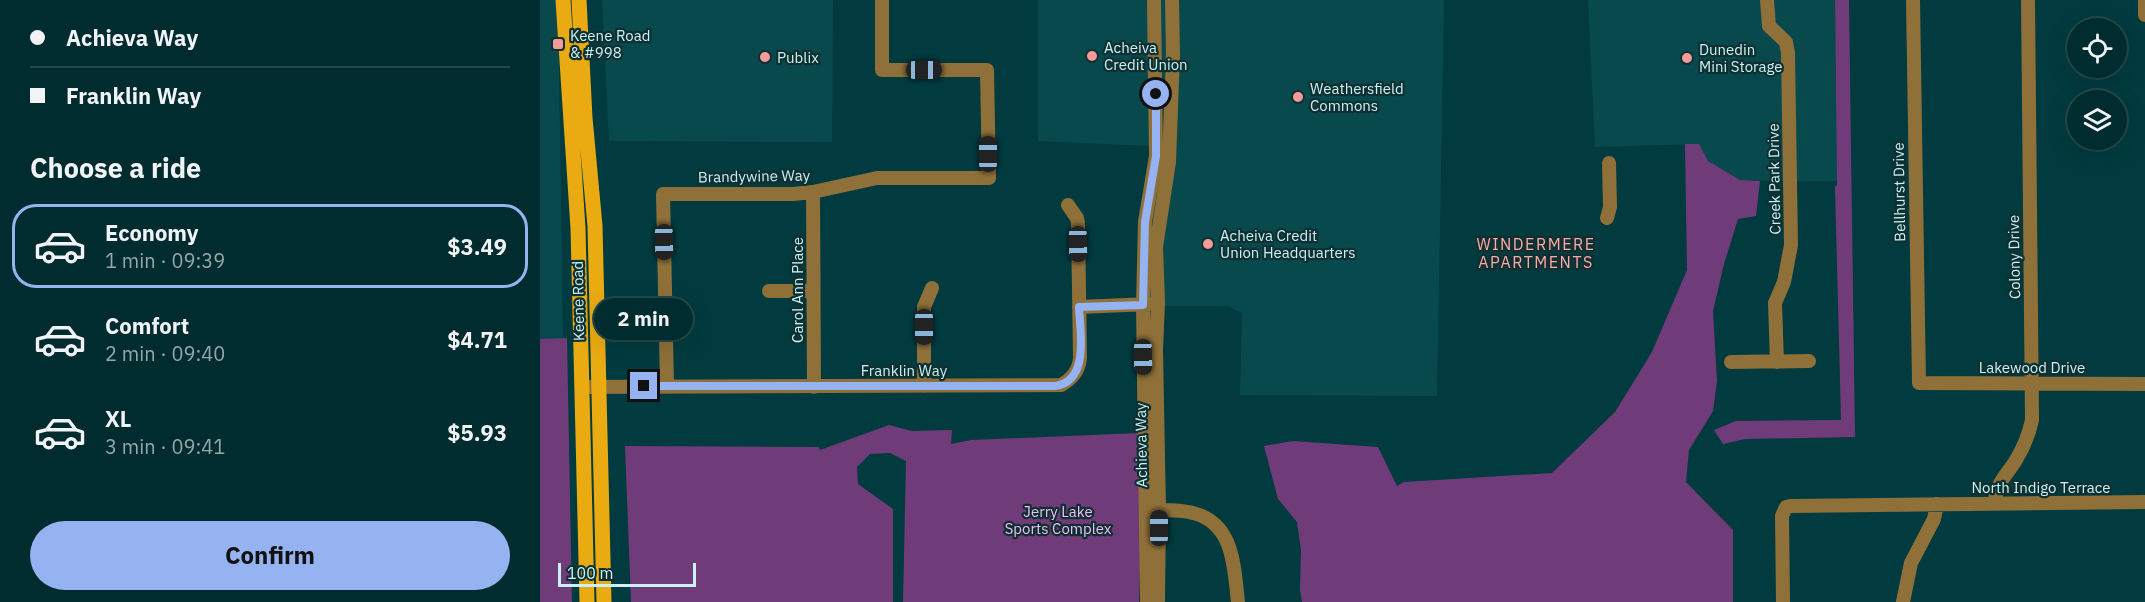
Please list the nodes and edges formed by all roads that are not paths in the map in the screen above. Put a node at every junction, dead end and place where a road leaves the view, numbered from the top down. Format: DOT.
graph roads {
  1 [pos="562,0"];
  2 [pos="579,0"];
  3 [pos="882,0"];
  4 [pos="1154,0"];
  5 [pos="1172,0"];
  6 [pos="1767,0"];
  7 [pos="1913,0"];
  8 [pos="2028,0"];
  9 [pos="2145,0"];
  10 [pos="2145,15"];
  11 [pos="1609,163"];
  12 [pos="813,192"];
  13 [pos="1068,205"];
  14 [pos="1607,218"];
  15 [pos="932,288"];
  16 [pos="770,291"];
  17 [pos="813,291"];
  18 [pos="1158,302"];
  19 [pos="1143,305"];
  20 [pos="1079,307"];
  21 [pos="1809,361"];
  22 [pos="1731,362"];
  23 [pos="1777,362"];
  24 [pos="1919,383"];
  25 [pos="2031,384"];
  26 [pos="2145,384"];
  27 [pos="667,386"];
  28 [pos="924,386"];
  29 [pos="582,387"];
  30 [pos="598,387"];
  31 [pos="814,387"];
  32 [pos="2145,502"];
  33 [pos="1995,503"];
  34 [pos="1936,504"];
  35 [pos="1153,510"];
  36 [pos="587,602"];
  37 [pos="604,602"];
  38 [pos="1147,602"];
  39 [pos="1158,602"];
  40 [pos="1238,602"];
  41 [pos="1783,602"];
  42 [pos="1903,602"];
  1 -- 29 [label="main road, Keene Road"];
  2 -- 30 [label="main road, Keene Road"];
  3 -- 12 [label="street, Brandywine Way"];
  4 -- 19 [label="street, Achieva Way"];
  5 -- 18 [label="street, Achieva Way"];
  6 -- 23 [label="street, Creek Park Drive"];
  7 -- 24 [label="street, Bellhurst Drive"];
  8 -- 25 [label="street, Colony Drive"];
  9 -- 10 [label="street"];
  11 -- 14 [label="street"];
  12 -- 17 [label="street, Carol Ann Place"];
  12 -- 27 [label="street, Brandywine Way"];
  13 -- 20 [label="street, Franklin Way"];
  15 -- 28 [label="street"];
  16 -- 17 [label="street"];
  17 -- 31 [label="street, Carol Ann Place"];
  18 -- 19 [label="street"];
  18 -- 35 [label="street, Achieva Way"];
  19 -- 20 [label="street"];
  19 -- 35 [label="street, Achieva Way"];
  20 -- 28 [label="street, Franklin Way"];
  21 -- 23 [label="street"];
  22 -- 23 [label="street"];
  24 -- 25 [label="street, Lakewood Drive"];
  25 -- 26 [label="street, Lakewood Drive"];
  25 -- 33 [label="street, Colony Drive"];
  27 -- 30 [label="street, Franklin Way"];
  27 -- 31 [label="street, Franklin Way"];
  28 -- 31 [label="street, Franklin Way"];
  29 -- 30 [label="street, Franklin Way"];
  29 -- 36 [label="main road, Keene Road"];
  30 -- 37 [label="main road, Keene Road"];
  32 -- 33 [label="street, North Indigo Terrace"];
  33 -- 34 [label="street, North Indigo Terrace"];
  34 -- 41 [label="street, North Indigo Terrace"];
  34 -- 42 [label="street"];
  35 -- 38 [label="street, Achieva Way"];
  35 -- 39 [label="street, Achieva Way"];
  35 -- 40 [label="street"];
}
